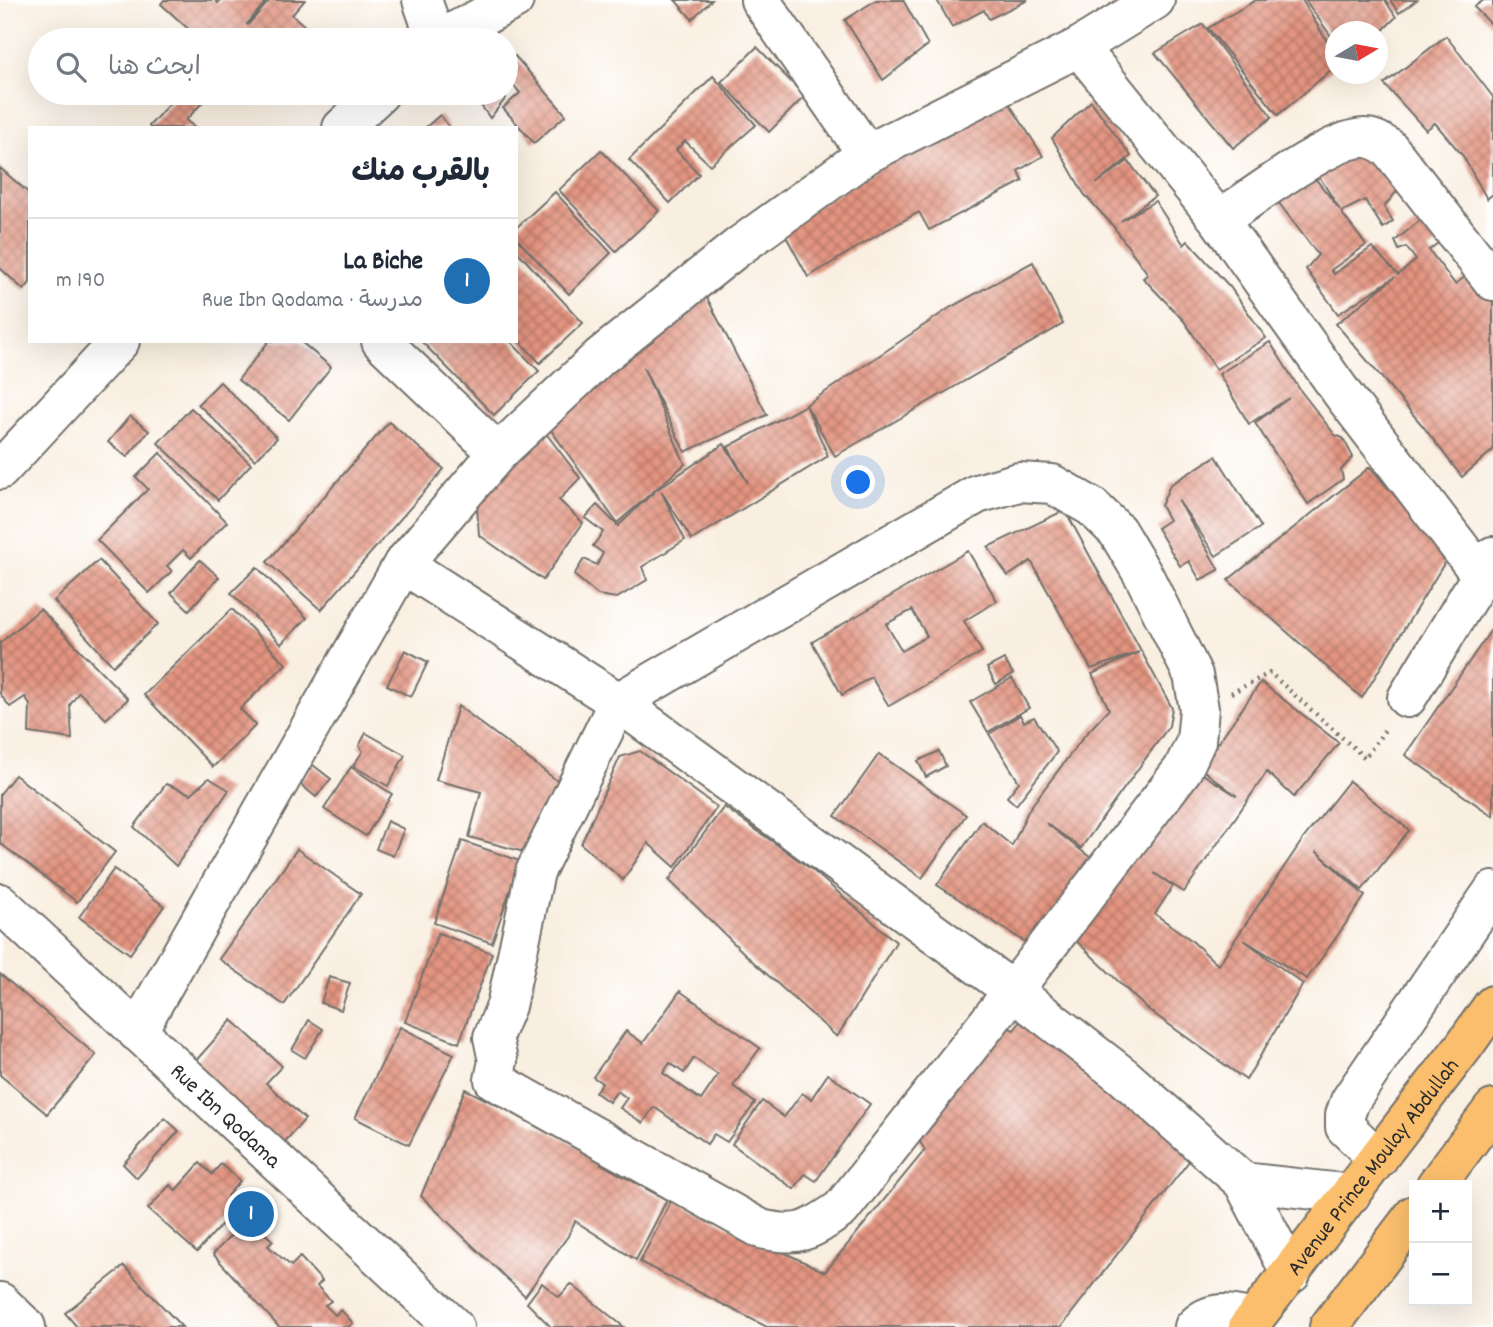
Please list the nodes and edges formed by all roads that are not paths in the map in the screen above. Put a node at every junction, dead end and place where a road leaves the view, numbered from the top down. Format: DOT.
graph roads {
  1 [pos="422,0"];
  2 [pos="514,0"];
  3 [pos="761,0"];
  4 [pos="1155,0"];
  5 [pos="432,28"];
  6 [pos="460,28"];
  7 [pos="1079,47"];
  8 [pos="367,105"];
  9 [pos="344,126"];
  10 [pos="867,154"];
  11 [pos="1219,220"];
  12 [pos="1493,281"];
  13 [pos="118,343"];
  14 [pos="383,343"];
  15 [pos="498,453"];
  16 [pos="0,470"];
  17 [pos="403,564"];
  18 [pos="1487,565"];
  19 [pos="1407,698"];
  20 [pos="618,702"];
  21 [pos="1490,901"];
  22 [pos="0,903"];
  23 [pos="1013,990"];
  24 [pos="1493,1005"];
  25 [pos="137,1032"];
  26 [pos="1493,1109"];
  27 [pos="1378,1159"];
  28 [pos="1440,1180"];
  29 [pos="1243,1182"];
  30 [pos="1351,1194"];
  31 [pos="1409,1222"];
  32 [pos="1291,1275"];
  33 [pos="0,1302"];
  34 [pos="1251,1323"];
  35 [pos="26,1327"];
  36 [pos="454,1327"];
  37 [pos="1194,1327"];
  38 [pos="1329,1327"];
  1 -- 5 [label="street"];
  2 -- 6 [label="street"];
  3 -- 10 [label="street"];
  4 -- 7 [label="street"];
  7 -- 10 [label="street"];
  7 -- 11 [label="street"];
  8 -- 9 [label="street"];
  10 -- 15 [label="street"];
  11 -- 12 [label="street"];
  11 -- 18 [label="street"];
  13 -- 16 [label="street"];
  14 -- 15 [label="street"];
  15 -- 17 [label="street"];
  17 -- 20 [label="street"];
  17 -- 25 [label="street"];
  18 -- 19 [label="street"];
  20 -- 23 [label="street"];
  20 -- 23 [label="street"];
  20 -- 23 [label="street"];
  21 -- 27 [label="street"];
  22 -- 25 [label="street, Rue Ibn Qodama"];
  23 -- 29 [label="street"];
  24 -- 27 [label="main road, Avenue Prince Moulay Abdullah"];
  25 -- 36 [label="street, Rue Ibn Qodama"];
  26 -- 28 [label="main road"];
  27 -- 30 [label="main road, Avenue Prince Moulay Abdullah"];
  29 -- 30 [label="street"];
  29 -- 32 [label="street"];
  30 -- 32 [label="main road, Avenue Prince Moulay Abdullah"];
  31 -- 38 [label="main road"];
  32 -- 34 [label="main road, Avenue Prince Moulay Abdullah"];
  33 -- 35 [label="street"];
  34 -- 37 [label="street"];
}
